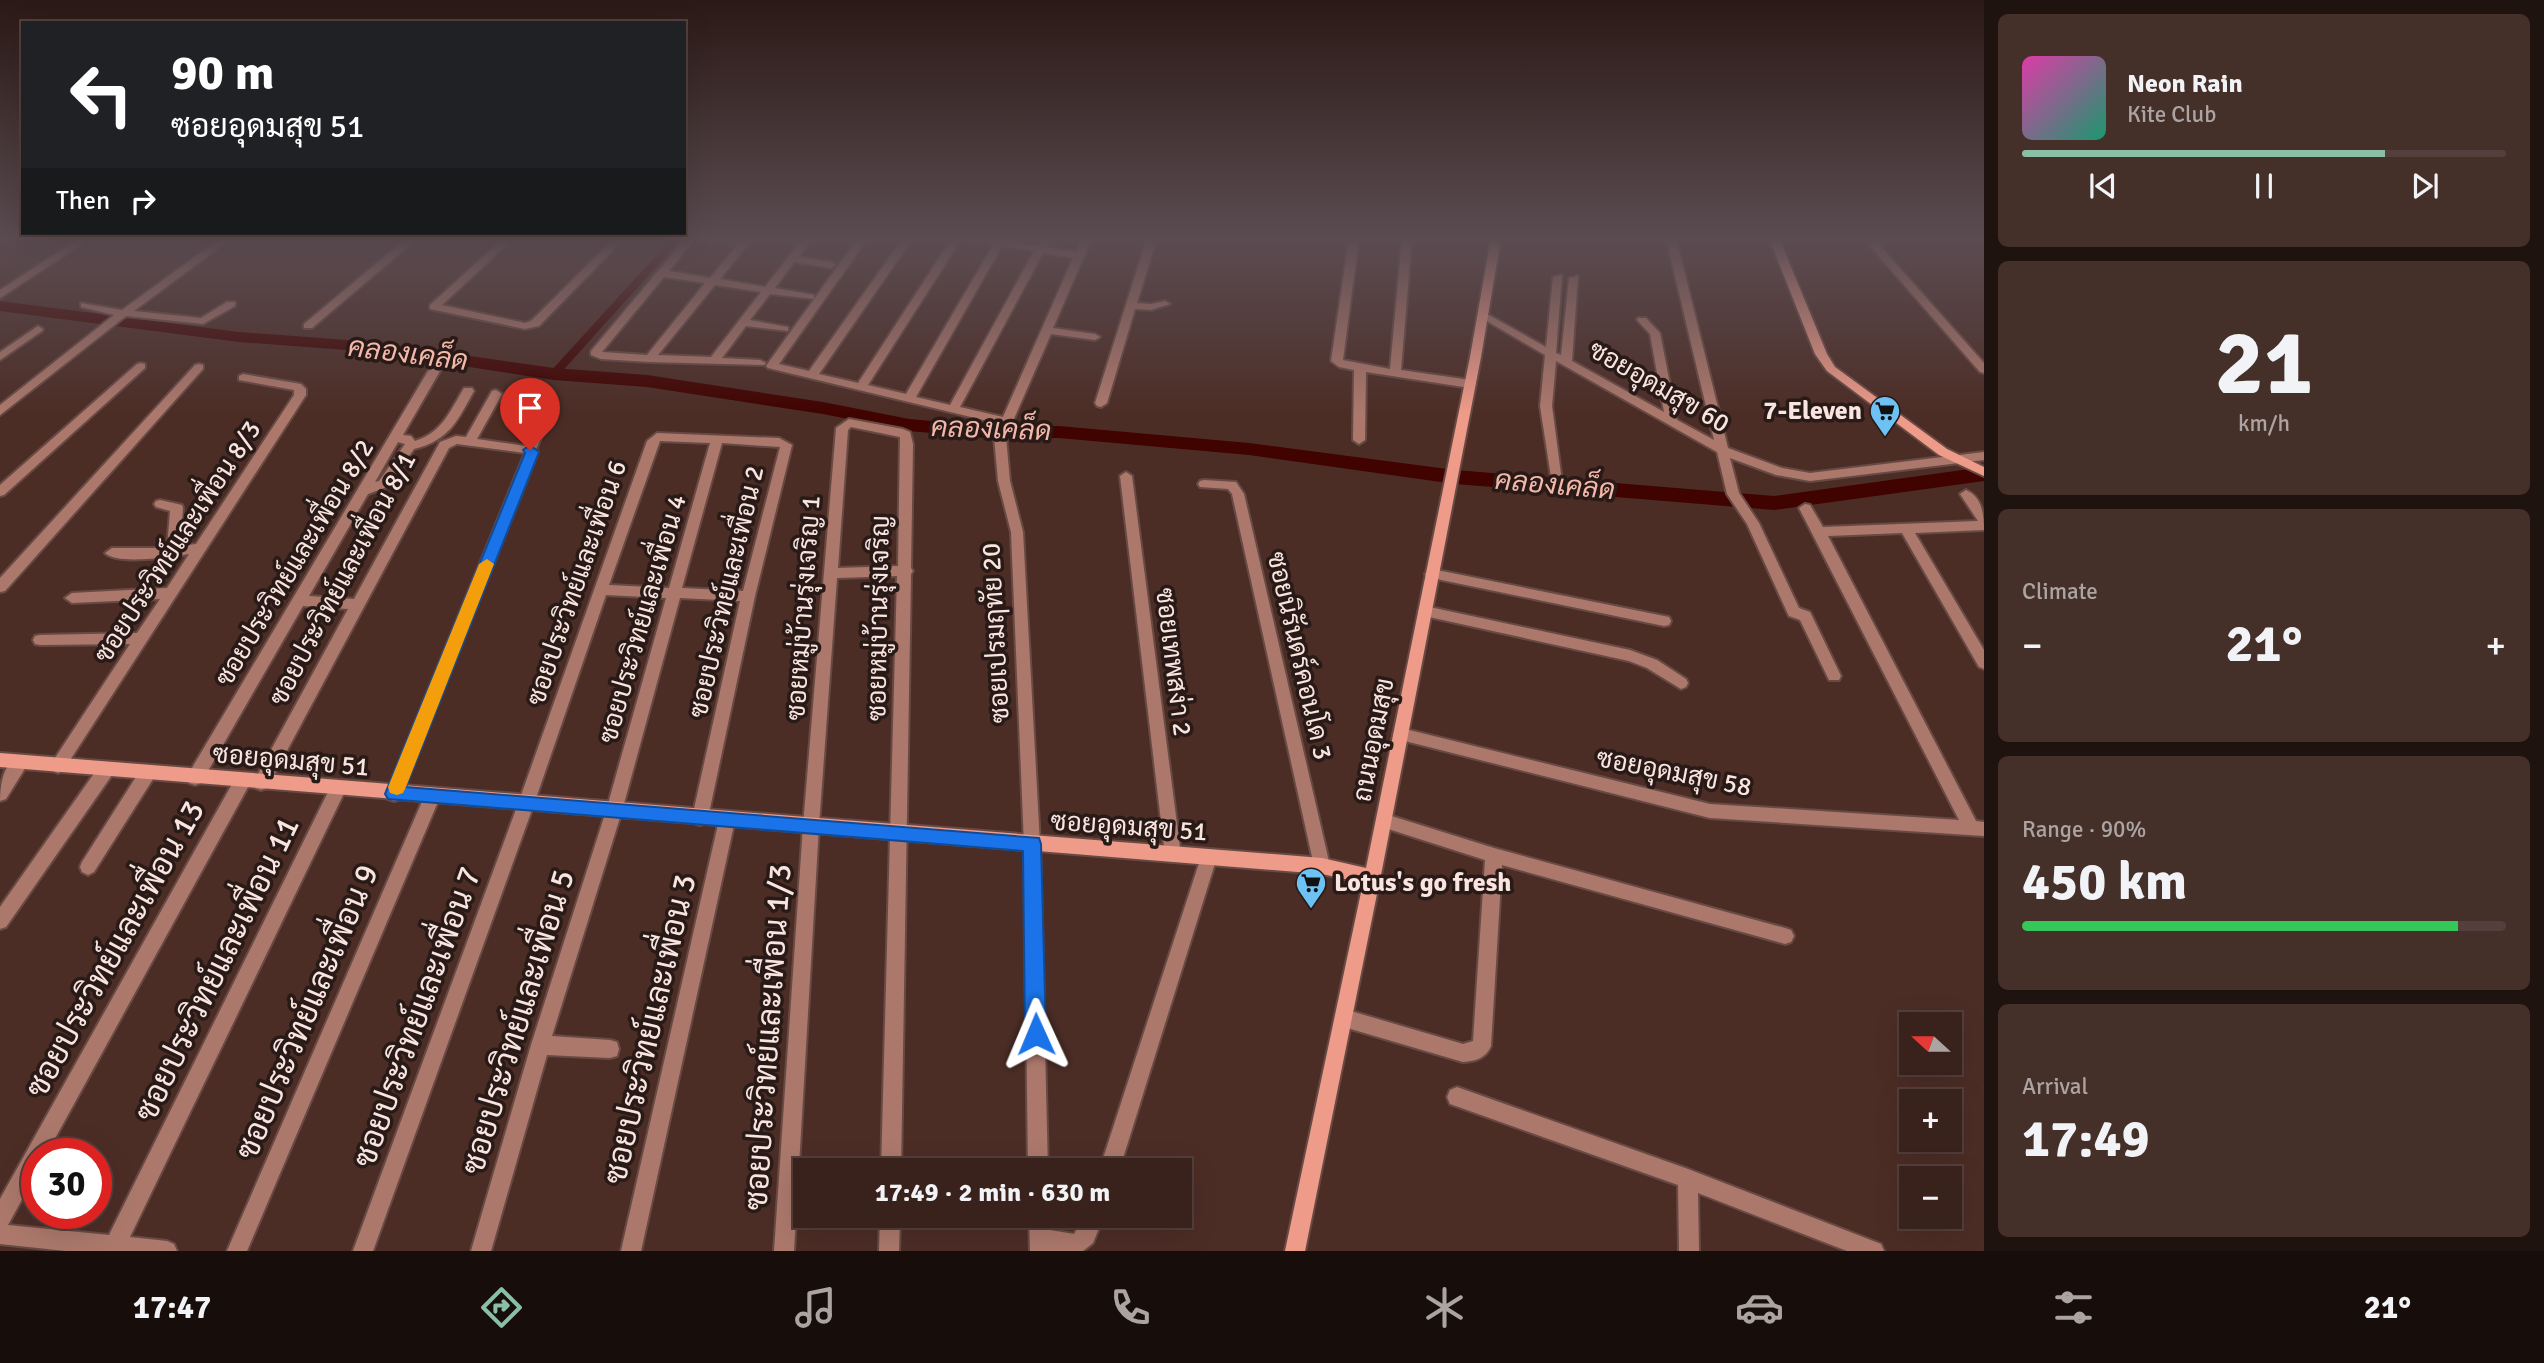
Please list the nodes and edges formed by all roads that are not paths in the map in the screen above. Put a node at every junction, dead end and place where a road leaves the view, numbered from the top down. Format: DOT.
graph roads {
  1 [pos="147,296"];
  2 [pos="343,296"];
  3 [pos="446,296"];
  4 [pos="562,296"];
  5 [pos="641,296"];
  6 [pos="700,296"];
  7 [pos="761,296"];
  8 [pos="806,296"];
  9 [pos="820,296"];
  10 [pos="867,296"];
  11 [pos="920,296"];
  12 [pos="968,296"];
  13 [pos="1014,296"];
  14 [pos="1062,296"];
  15 [pos="1133,296"];
  16 [pos="1346,296"];
  17 [pos="1402,296"];
  18 [pos="1488,296"];
  19 [pos="1556,296"];
  20 [pos="1572,296"];
  21 [pos="1685,296"];
  22 [pos="1798,296"];
  23 [pos="1919,296"];
  24 [pos="810,297"];
  25 [pos="231,304"];
  26 [pos="1165,304"];
  27 [pos="85,305"];
  28 [pos="1130,305"];
  29 [pos="123,314"];
  30 [pos="1485,317"];
  31 [pos="1642,320"];
  32 [pos="742,323"];
  33 [pos="308,326"];
  34 [pos="38,329"];
  35 [pos="783,329"];
  36 [pos="1047,331"];
  37 [pos="1095,337"];
  38 [pos="1550,351"];
  39 [pos="0,357"];
  40 [pos="649,359"];
  41 [pos="715,359"];
  42 [pos="1566,361"];
  43 [pos="760,363"];
  44 [pos="142,366"];
  45 [pos="199,367"];
  46 [pos="1360,368"];
  47 [pos="434,370"];
  48 [pos="1984,370"];
  49 [pos="1395,373"];
  50 [pos="812,376"];
  51 [pos="243,378"];
  52 [pos="1470,384"];
  53 [pos="862,388"];
  54 [pos="468,391"];
  55 [pos="496,394"];
  56 [pos="909,399"];
  57 [pos="1101,402"];
  58 [pos="953,410"];
  59 [pos="0,411"];
  60 [pos="545,411"];
  61 [pos="1671,420"];
  62 [pos="876,428"];
  63 [pos="1003,430"];
  64 [pos="395,438"];
  65 [pos="718,439"];
  66 [pos="1359,440"];
  67 [pos="469,442"];
  68 [pos="410,446"];
  69 [pos="530,450"];
  70 [pos="1722,450"];
  71 [pos="1984,456"];
  72 [pos="1959,461"];
  73 [pos="1979,470"];
  74 [pos="1555,474"];
  75 [pos="1126,475"];
  76 [pos="1204,484"];
  77 [pos="364,491"];
  78 [pos="0,492"];
  79 [pos="1966,494"];
  80 [pos="160,504"];
  81 [pos="1805,508"];
  82 [pos="1984,522"];
  83 [pos="1905,527"];
  84 [pos="1818,532"];
  85 [pos="201,548"];
  86 [pos="173,552"];
  87 [pos="112,553"];
  88 [pos="906,570"];
  89 [pos="833,572"];
  90 [pos="1432,574"];
  91 [pos="0,587"];
  92 [pos="601,590"];
  93 [pos="172,593"];
  94 [pos="675,593"];
  95 [pos="748,596"];
  96 [pos="72,598"];
  97 [pos="298,601"];
  98 [pos="358,604"];
  99 [pos="1425,611"];
  100 [pos="1664,621"];
  101 [pos="142,638"];
  102 [pos="40,640"];
  103 [pos="1984,663"];
  104 [pos="1834,676"];
  105 [pos="1681,682"];
  106 [pos="1401,734"];
  107 [pos="0,760"];
  108 [pos="21,762"];
  109 [pos="58,766"];
  110 [pos="106,770"];
  111 [pos="147,774"];
  112 [pos="195,778"];
  113 [pos="242,782"];
  114 [pos="261,783"];
  115 [pos="338,789"];
  116 [pos="0,794"];
  117 [pos="394,794"];
  118 [pos="432,797"];
  119 [pos="526,804"];
  120 [pos="614,811"];
  121 [pos="700,818"];
  122 [pos="727,820"];
  123 [pos="1385,821"];
  124 [pos="811,826"];
  125 [pos="1977,828"];
  126 [pos="899,833"];
  127 [pos="1032,844"];
  128 [pos="1173,855"];
  129 [pos="1494,855"];
  130 [pos="1209,858"];
  131 [pos="1322,866"];
  132 [pos="88,867"];
  133 [pos="1374,878"];
  134 [pos="0,921"];
  135 [pos="1785,936"];
  136 [pos="1344,1018"];
  137 [pos="540,1045"];
  138 [pos="610,1049"];
  139 [pos="1457,1097"];
  140 [pos="891,1158"];
  141 [pos="1038,1158"];
  142 [pos="1113,1158"];
  143 [pos="1688,1180"];
  144 [pos="0,1219"];
  145 [pos="890,1228"];
  146 [pos="1090,1228"];
  147 [pos="0,1234"];
  148 [pos="1040,1245"];
  149 [pos="113,1248"];
  150 [pos="167,1251"];
  151 [pos="237,1251"];
  152 [pos="363,1251"];
  153 [pos="481,1251"];
  154 [pos="631,1251"];
  155 [pos="784,1251"];
  156 [pos="890,1251"];
  157 [pos="1295,1251"];
  158 [pos="1689,1251"];
  159 [pos="1874,1251"];
  1 -- 29 [label="street"];
  2 -- 33 [label="street"];
  3 -- 4 [label="street"];
  5 -- 40 [label="street"];
  6 -- 40 [label="street"];
  7 -- 32 [label="street"];
  8 -- 24 [label="street"];
  9 -- 50 [label="street"];
  10 -- 50 [label="street"];
  11 -- 53 [label="street"];
  12 -- 56 [label="street"];
  13 -- 58 [label="street"];
  14 -- 36 [label="street, ซอยเปรมฤทัย 20"];
  15 -- 28 [label="street"];
  16 -- 46 [label="street"];
  17 -- 49 [label="street"];
  18 -- 30 [label="street, ถนนอุดมสุข"];
  19 -- 38 [label="street"];
  20 -- 42 [label="street"];
  21 -- 70 [label="street"];
  22 -- 72 [label="street"];
  23 -- 48 [label="street"];
  25 -- 29 [label="street"];
  26 -- 28 [label="street"];
  27 -- 29 [label="street"];
  28 -- 57 [label="street"];
  29 -- 59 [label="street"];
  30 -- 38 [label="street, ซอยอุดมสุข 60"];
  30 -- 52 [label="street, ถนนอุดมสุข"];
  31 -- 61 [label="street"];
  32 -- 35 [label="street"];
  32 -- 41 [label="street"];
  34 -- 39 [label="street"];
  36 -- 37 [label="street"];
  36 -- 63 [label="street, ซอยเปรมฤทัย 20"];
  38 -- 42 [label="street, ซอยอุดมสุข 60"];
  38 -- 74 [label="street"];
  40 -- 41 [label="street"];
  41 -- 43 [label="street"];
  42 -- 61 [label="street, ซอยอุดมสุข 60"];
  44 -- 78 [label="street"];
  45 -- 91 [label="street"];
  46 -- 49 [label="street"];
  46 -- 66 [label="street"];
  47 -- 64 [label="street, ซอยประวิทย์และเพื่อน 8/2"];
  49 -- 52 [label="street"];
  50 -- 53 [label="street"];
  51 -- 85 [label="street, ซอยประวิทย์และเพื่อน 8/3"];
  52 -- 90 [label="street, ถนนอุดมสุข"];
  53 -- 56 [label="street"];
  54 -- 68 [label="street"];
  55 -- 67 [label="street"];
  56 -- 58 [label="street"];
  58 -- 63 [label="street"];
  60 -- 69 [label="street"];
  61 -- 70 [label="street, ซอยอุดมสุข 60"];
  62 -- 88 [label="street, ซอยหมู่บ้านรุ่งเจริญ"];
  62 -- 89 [label="street, ซอยหมู่บ้านรุ่งเจริญ 1"];
  63 -- 127 [label="street, ซอยเปรมฤทัย 20"];
  64 -- 68 [label="street"];
  64 -- 77 [label="street, ซอยประวิทย์และเพื่อน 8/2"];
  65 -- 92 [label="street, ซอยประวิทย์และเพื่อน 6"];
  65 -- 94 [label="street, ซอยประวิทย์และเพื่อน 4"];
  65 -- 95 [label="street, ซอยประวิทย์และเพื่อน 2"];
  67 -- 69 [label="street, ซอยประวิทย์และเพื่อน 8/1"];
  67 -- 98 [label="street, ซอยประวิทย์และเพื่อน 8/1"];
  68 -- 77 [label="street"];
  69 -- 117 [label="street"];
  70 -- 72 [label="street, ซอยอุดมสุข 60"];
  70 -- 104 [label="street"];
  71 -- 72 [label="street, ซอยอุดมสุข 60"];
  72 -- 73 [label="street"];
  75 -- 128 [label="street, ซอยเทพสง่า 2"];
  76 -- 131 [label="street, ซอยนิรันดร์คอนโด 3"];
  77 -- 97 [label="street, ซอยประวิทย์และเพื่อน 8/2"];
  79 -- 82 [label="street"];
  80 -- 86 [label="street"];
  81 -- 84 [label="street"];
  82 -- 83 [label="street"];
  83 -- 84 [label="street"];
  83 -- 103 [label="street"];
  84 -- 125 [label="street"];
  85 -- 86 [label="street"];
  85 -- 93 [label="street, ซอยประวิทย์และเพื่อน 8/3"];
  86 -- 87 [label="street"];
  88 -- 89 [label="street"];
  88 -- 126 [label="street, ซอยหมู่บ้านรุ่งเจริญ"];
  89 -- 124 [label="street, ซอยหมู่บ้านรุ่งเจริญ 1"];
  90 -- 99 [label="street, ถนนอุดมสุข"];
  90 -- 100 [label="street"];
  92 -- 94 [label="street"];
  92 -- 119 [label="street, ซอยประวิทย์และเพื่อน 6"];
  93 -- 96 [label="street"];
  93 -- 101 [label="street, ซอยประวิทย์และเพื่อน 8/3"];
  94 -- 95 [label="street"];
  94 -- 120 [label="street, ซอยประวิทย์และเพื่อน 4"];
  95 -- 121 [label="street, ซอยประวิทย์และเพื่อน 2"];
  97 -- 98 [label="street"];
  97 -- 112 [label="street, ซอยประวิทย์และเพื่อน 8/2"];
  98 -- 114 [label="street, ซอยประวิทย์และเพื่อน 8/1"];
  99 -- 105 [label="street"];
  99 -- 106 [label="street, ถนนอุดมสุข"];
  101 -- 102 [label="street"];
  101 -- 109 [label="street, ซอยประวิทย์และเพื่อน 8/3"];
  106 -- 123 [label="street, ถนนอุดมสุข"];
  106 -- 125 [label="street, ซอยอุดมสุข 58"];
  107 -- 108 [label="street, ซอยอุดมสุข 51"];
  108 -- 109 [label="street, ซอยอุดมสุข 51"];
  108 -- 116 [label="street"];
  109 -- 110 [label="street, ซอยอุดมสุข 51"];
  110 -- 111 [label="street, ซอยอุดมสุข 51"];
  110 -- 134 [label="street"];
  111 -- 112 [label="street, ซอยอุดมสุข 51"];
  111 -- 132 [label="street"];
  112 -- 113 [label="street, ซอยอุดมสุข 51"];
  113 -- 114 [label="street, ซอยอุดมสุข 51"];
  113 -- 144 [label="street, ซอยประวิทย์และเพื่อน 13"];
  114 -- 115 [label="street, ซอยอุดมสุข 51"];
  115 -- 117 [label="street, ซอยอุดมสุข 51"];
  115 -- 149 [label="street, ซอยประวิทย์และเพื่อน 11"];
  117 -- 118 [label="street, ซอยอุดมสุข 51"];
  118 -- 119 [label="street, ซอยอุดมสุข 51"];
  118 -- 151 [label="street, ซอยประวิทย์และเพื่อน 9"];
  119 -- 120 [label="street, ซอยอุดมสุข 51"];
  119 -- 152 [label="street, ซอยประวิทย์และเพื่อน 7"];
  120 -- 121 [label="street, ซอยอุดมสุข 51"];
  120 -- 137 [label="street, ซอยประวิทย์และเพื่อน 5"];
  121 -- 122 [label="street, ซอยอุดมสุข 51"];
  122 -- 124 [label="street, ซอยอุดมสุข 51"];
  122 -- 154 [label="street, ซอยประวิทย์และเพื่อน 3"];
  123 -- 129 [label="street"];
  123 -- 133 [label="street, ถนนอุดมสุข"];
  124 -- 126 [label="street, ซอยอุดมสุข 51"];
  124 -- 155 [label="street, ซอยประวิทย์และเพื่อน 1/3"];
  126 -- 127 [label="street, ซอยอุดมสุข 51"];
  126 -- 140 [label="street, ซอยหมู่บ้านรุ่งเจริญ"];
  127 -- 128 [label="street, ซอยอุดมสุข 51"];
  127 -- 141 [label="street, ซอยเปรมฤทัย 20"];
  128 -- 130 [label="street, ซอยอุดมสุข 51"];
  129 -- 135 [label="street"];
  129 -- 136 [label="street"];
  130 -- 131 [label="street, ซอยอุดมสุข 51"];
  130 -- 142 [label="street"];
  131 -- 133 [label="street, ซอยอุดมสุข 51"];
  133 -- 136 [label="street, ถนนอุดมสุข"];
  136 -- 157 [label="street, ถนนอุดมสุข"];
  137 -- 138 [label="street"];
  137 -- 153 [label="street, ซอยประวิทย์และเพื่อน 5"];
  139 -- 143 [label="street"];
  143 -- 158 [label="street"];
  143 -- 159 [label="street"];
  145 -- 156 [label="street"];
  146 -- 148 [label="street"];
  147 -- 149 [label="street"];
  149 -- 150 [label="street"];
}
